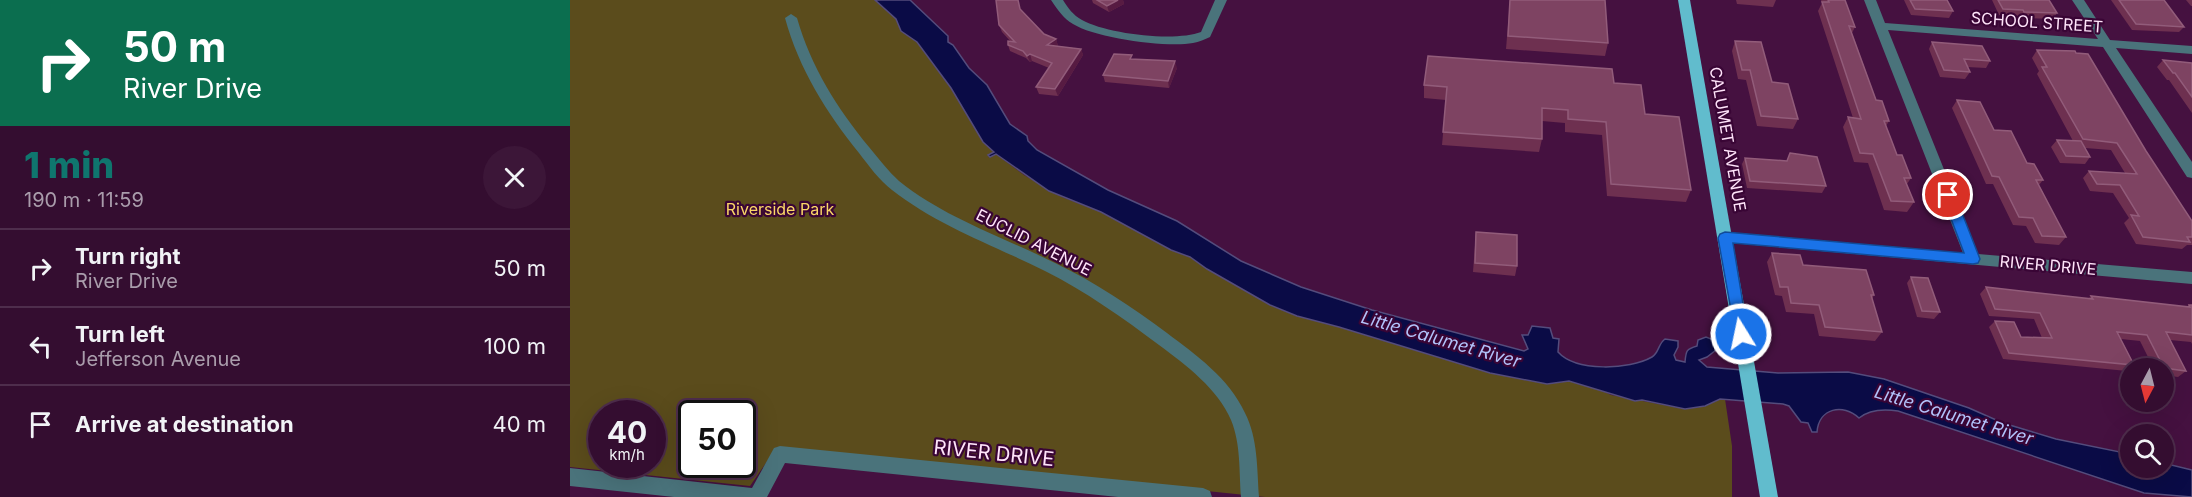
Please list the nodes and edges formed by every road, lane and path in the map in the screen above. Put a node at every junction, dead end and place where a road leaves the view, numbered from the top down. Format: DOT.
graph roads {
  1 [pos="1057,0"];
  2 [pos="1221,0"];
  3 [pos="1684,0"];
  4 [pos="1870,0"];
  5 [pos="2078,0"];
  6 [pos="791,18"];
  7 [pos="1880,26"];
  8 [pos="2107,44"];
  9 [pos="2192,50"];
  10 [pos="2192,173"];
  11 [pos="1725,238"];
  12 [pos="1973,259"];
  13 [pos="2192,278"];
  14 [pos="570,477"];
  15 [pos="755,497"];
  16 [pos="1203,497"];
  17 [pos="1250,497"];
  18 [pos="1769,497"];
  1 -- 2 [label="street"];
  3 -- 11 [label="main road, CALUMET AVENUE"];
  4 -- 7 [label="street"];
  5 -- 8 [label="street"];
  6 -- 17 [label="street, EUCLID AVENUE"];
  7 -- 8 [label="street, SCHOOL STREET"];
  7 -- 12 [label="street"];
  8 -- 9 [label="street, SCHOOL STREET"];
  8 -- 10 [label="street"];
  11 -- 12 [label="street, RIVER DRIVE"];
  11 -- 18 [label="main road, CALUMET AVENUE"];
  12 -- 13 [label="street, RIVER DRIVE"];
  14 -- 15 [label="street"];
  15 -- 16 [label="street, RIVER DRIVE"];
}
